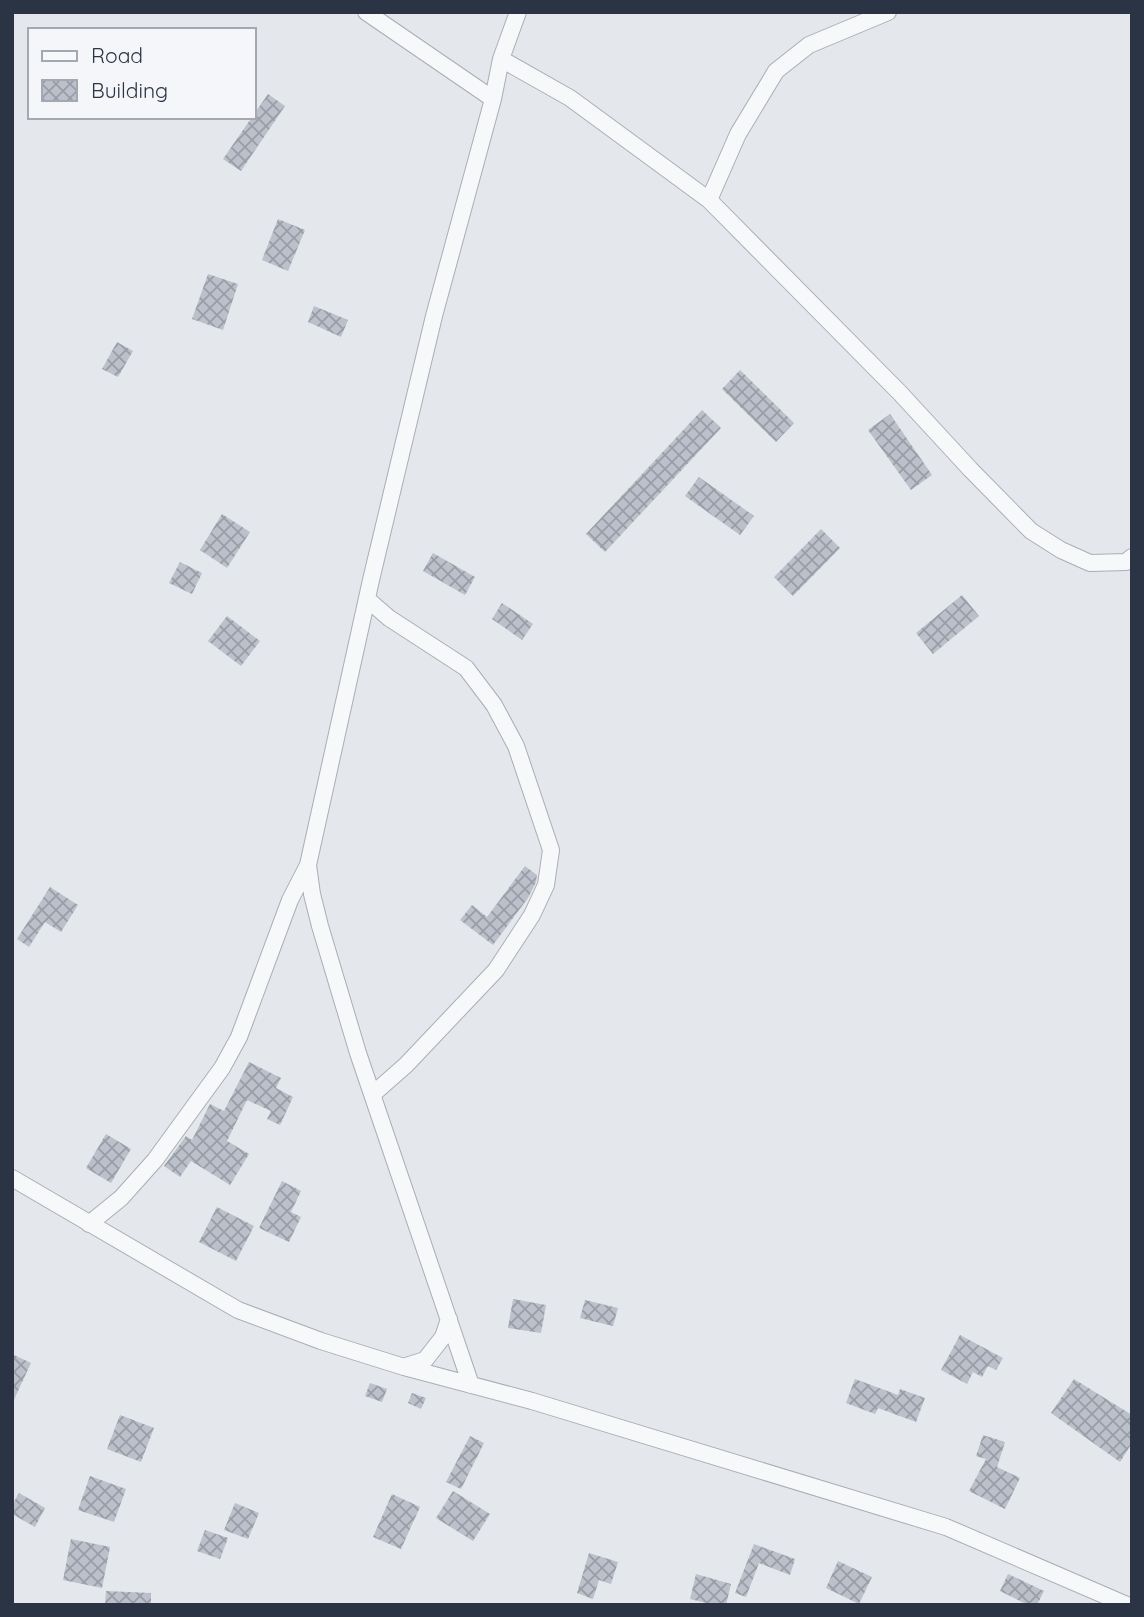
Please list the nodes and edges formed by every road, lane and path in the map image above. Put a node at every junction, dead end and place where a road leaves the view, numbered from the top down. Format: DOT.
graph roads {
  1 [pos="366,12"];
  2 [pos="518,12"];
  3 [pos="888,12"];
  4 [pos="501,59"];
  5 [pos="494,99"];
  6 [pos="709,200"];
  7 [pos="1132,557"];
  8 [pos="367,599"];
  9 [pos="308,866"];
  10 [pos="373,1094"];
  11 [pos="12,1178"];
  12 [pos="89,1223"];
  13 [pos="449,1319"];
  14 [pos="404,1367"];
  15 [pos="471,1385"];
  16 [pos="1127,1605"];
  1 -- 5 [label="street"];
  2 -- 4 [label="street"];
  3 -- 6 [label="street"];
  4 -- 5 [label="street"];
  4 -- 6 [label="street"];
  5 -- 8 [label="street"];
  6 -- 7 [label="street"];
  8 -- 9 [label="street"];
  8 -- 10 [label="street"];
  9 -- 10 [label="street"];
  9 -- 12 [label="street"];
  10 -- 13 [label="street"];
  11 -- 12 [label="street"];
  12 -- 14 [label="street"];
  13 -- 14 [label="street"];
  13 -- 15 [label="street"];
  14 -- 15 [label="street"];
  15 -- 16 [label="street"];
}
